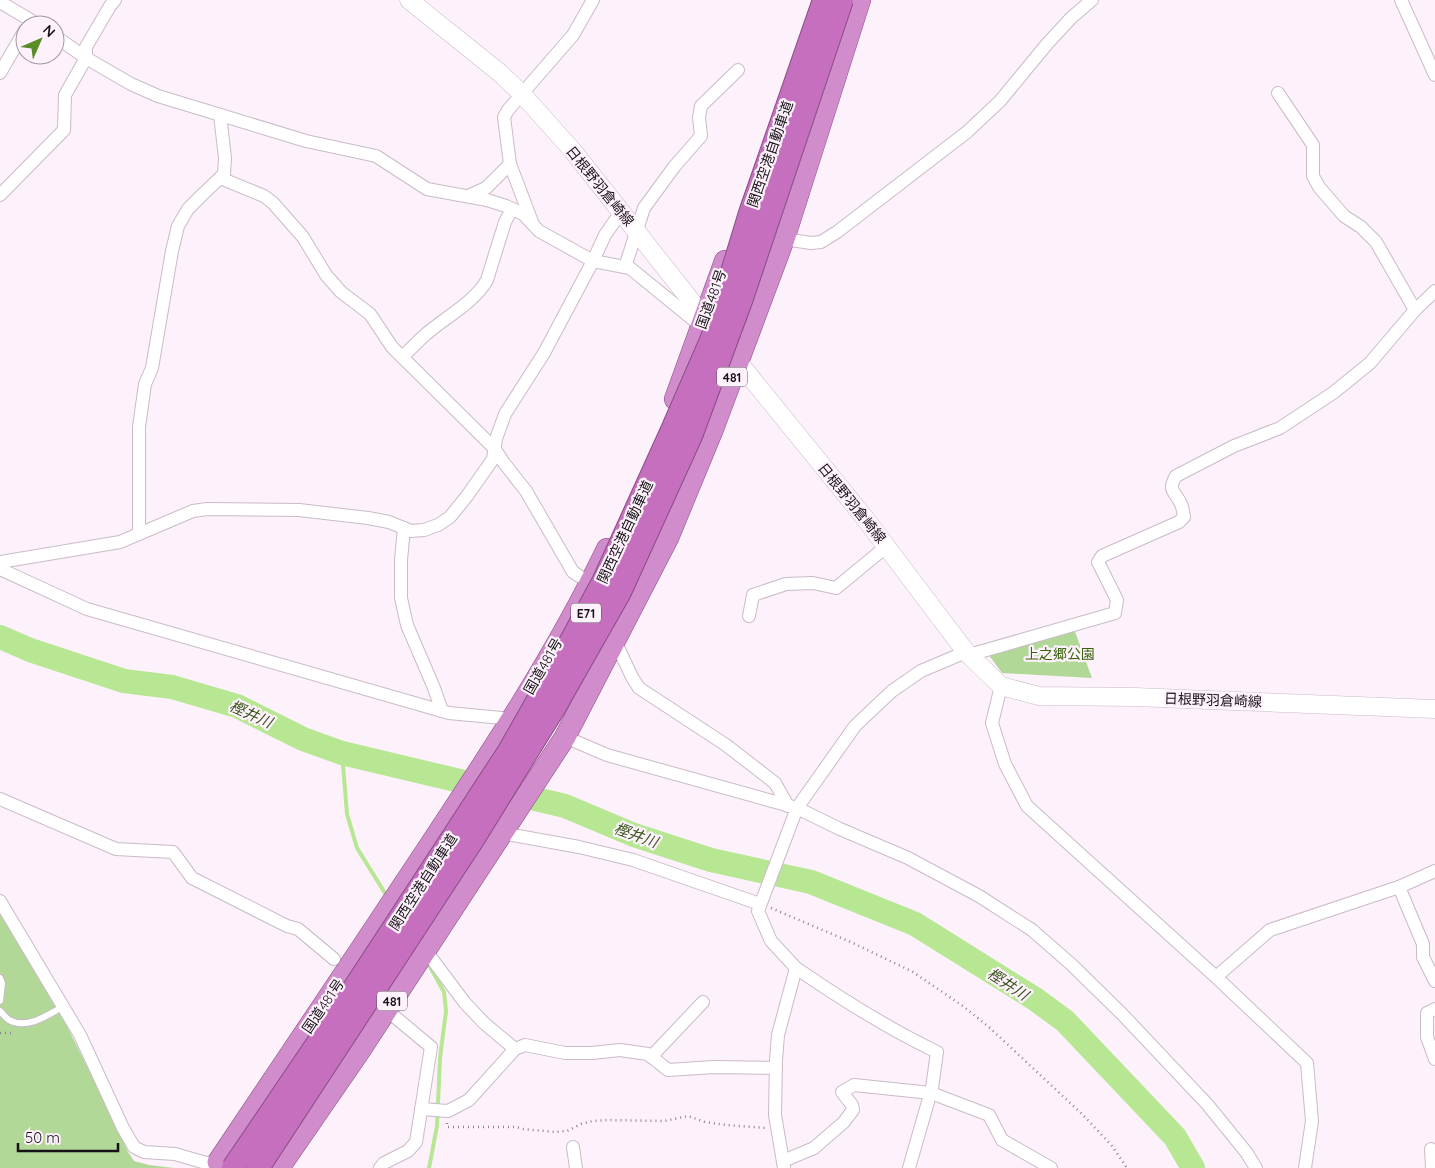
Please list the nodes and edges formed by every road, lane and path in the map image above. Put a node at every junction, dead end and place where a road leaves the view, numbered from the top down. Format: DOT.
graph roads {
  1 [pos="409,0"];
  2 [pos="814,0"];
  3 [pos="824,0"];
  4 [pos="842,0"];
  5 [pos="860,0"];
  6 [pos="1092,0"];
  7 [pos="1401,0"];
  8 [pos="590,1"];
  9 [pos="0,2"];
  10 [pos="109,2"];
  11 [pos="18,15"];
  12 [pos="65,43"];
  13 [pos="15,50"];
  14 [pos="86,58"];
  15 [pos="738,70"];
  16 [pos="0,73"];
  17 [pos="1435,75"];
  18 [pos="1278,93"];
  19 [pos="522,94"];
  20 [pos="220,115"];
  21 [pos="510,164"];
  22 [pos="220,178"];
  23 [pos="0,195"];
  24 [pos="468,196"];
  25 [pos="512,209"];
  26 [pos="622,212"];
  27 [pos="533,224"];
  28 [pos="637,231"];
  29 [pos="784,239"];
  30 [pos="593,261"];
  31 [pos="625,267"];
  32 [pos="1435,291"];
  33 [pos="1415,310"];
  34 [pos="703,322"];
  35 [pos="402,357"];
  36 [pos="737,362"];
  37 [pos="494,448"];
  38 [pos="404,528"];
  39 [pos="139,534"];
  40 [pos="887,546"];
  41 [pos="0,562"];
  42 [pos="0,569"];
  43 [pos="590,583"];
  44 [pos="748,616"];
  45 [pos="615,641"];
  46 [pos="968,654"];
  47 [pos="1001,686"];
  48 [pos="1435,709"];
  49 [pos="442,711"];
  50 [pos="512,719"];
  51 [pos="565,737"];
  52 [pos="0,799"];
  53 [pos="792,807"];
  54 [pos="502,833"];
  55 [pos="1435,871"];
  56 [pos="1399,887"];
  57 [pos="0,901"];
  58 [pos="760,904"];
  59 [pos="426,951"];
  60 [pos="334,959"];
  61 [pos="796,968"];
  62 [pos="1216,977"];
  63 [pos="0,978"];
  64 [pos="1435,981"];
  65 [pos="0,1001"];
  66 [pos="703,1002"];
  67 [pos="1435,1009"];
  68 [pos="56,1010"];
  69 [pos="0,1012"];
  70 [pos="395,1017"];
  71 [pos="515,1049"];
  72 [pos="651,1057"];
  73 [pos="1435,1059"];
  74 [pos="776,1068"];
  75 [pos="931,1093"];
  76 [pos="421,1109"];
  77 [pos="448,1112"];
  78 [pos="777,1128"];
  79 [pos="573,1147"];
  80 [pos="1308,1147"];
  81 [pos="1431,1149"];
  82 [pos="783,1165"];
  83 [pos="225,1166"];
  84 [pos="258,1168"];
  85 [pos="279,1168"];
  86 [pos="380,1168"];
  87 [pos="576,1168"];
  88 [pos="909,1168"];
  89 [pos="1051,1168"];
  90 [pos="1127,1168"];
  91 [pos="1256,1168"];
  92 [pos="1305,1168"];
  93 [pos="1314,1168"];
  94 [pos="1432,1168"];
  1 -- 19 [label="main road, 日根野羽倉崎線"];
  2 -- 34 [label="highway, 国道481号"];
  3 -- 83 [label="highway, 関西空港自動車道 / E71, bridge"];
  4 -- 84 [label="highway, 関西空港自動車道 / E71, bridge"];
  5 -- 29 [label="highway, 481"];
  6 -- 29 [label="street"];
  7 -- 17 [label="street"];
  8 -- 19 [label="street"];
  9 -- 11 [label="street"];
  10 -- 14 [label="street"];
  12 -- 14 [label="street"];
  13 -- 16 [label="street"];
  14 -- 20 [label="street"];
  14 -- 23 [label="street"];
  15 -- 28 [label="street"];
  18 -- 33 [label="street"];
  19 -- 21 [label="street"];
  19 -- 26 [label="main road, 日根野羽倉崎線"];
  20 -- 22 [label="street"];
  20 -- 24 [label="street"];
  21 -- 24 [label="street"];
  21 -- 27 [label="street"];
  22 -- 35 [label="street"];
  22 -- 39 [label="street"];
  24 -- 25 [label="street"];
  25 -- 27 [label="street"];
  25 -- 35 [label="street"];
  26 -- 28 [label="main road, 日根野羽倉崎線"];
  26 -- 30 [label="street"];
  27 -- 30 [label="street"];
  28 -- 31 [label="street"];
  28 -- 34 [label="main road, 日根野羽倉崎線"];
  29 -- 36 [label="highway, 481"];
  30 -- 31 [label="street"];
  30 -- 37 [label="street"];
  31 -- 34 [label="street"];
  32 -- 33 [label="street"];
  33 -- 46 [label="street"];
  34 -- 36 [label="main road, 日根野羽倉崎線"];
  34 -- 43 [label="highway, 国道481号"];
  35 -- 37 [label="street"];
  36 -- 40 [label="main road, 日根野羽倉崎線"];
  36 -- 45 [label="highway, 481"];
  37 -- 38 [label="street"];
  37 -- 43 [label="street"];
  38 -- 39 [label="street"];
  38 -- 49 [label="street"];
  39 -- 41 [label="street"];
  40 -- 44 [label="street"];
  40 -- 46 [label="main road, 日根野羽倉崎線"];
  42 -- 49 [label="street"];
  43 -- 50 [label="highway, 国道481号"];
  45 -- 51 [label="highway, 481"];
  45 -- 53 [label="street"];
  46 -- 47 [label="main road, 日根野羽倉崎線"];
  46 -- 53 [label="street"];
  47 -- 48 [label="main road, 日根野羽倉崎線"];
  47 -- 62 [label="street"];
  49 -- 50 [label="street"];
  50 -- 83 [label="highway, 国道481号"];
  51 -- 53 [label="street"];
  51 -- 54 [label="highway, 481"];
  52 -- 60 [label="street"];
  53 -- 58 [label="street"];
  53 -- 91 [label="street"];
  54 -- 58 [label="street"];
  54 -- 59 [label="highway, 481"];
  55 -- 56 [label="street"];
  56 -- 62 [label="street"];
  56 -- 64 [label="street"];
  57 -- 83 [label="street"];
  58 -- 61 [label="street"];
  58 -- 90 [label="path"];
  59 -- 71 [label="street"];
  59 -- 85 [label="highway, 481"];
  61 -- 74 [label="street"];
  61 -- 75 [label="street"];
  62 -- 80 [label="street"];
  63 -- 65 [label="lane"];
  66 -- 72 [label="street"];
  67 -- 73 [label="street"];
  68 -- 69 [label="lane"];
  70 -- 76 [label="street"];
  71 -- 72 [label="street"];
  71 -- 77 [label="street"];
  72 -- 74 [label="street"];
  74 -- 78 [label="street"];
  75 -- 82 [label="street"];
  75 -- 88 [label="street"];
  75 -- 89 [label="street"];
  76 -- 77 [label="street"];
  76 -- 86 [label="street"];
  77 -- 78 [label="path"];
  78 -- 82 [label="street"];
  79 -- 87 [label="street"];
  80 -- 92 [label="street"];
  80 -- 93 [label="street"];
  81 -- 94 [label="street"];
}
